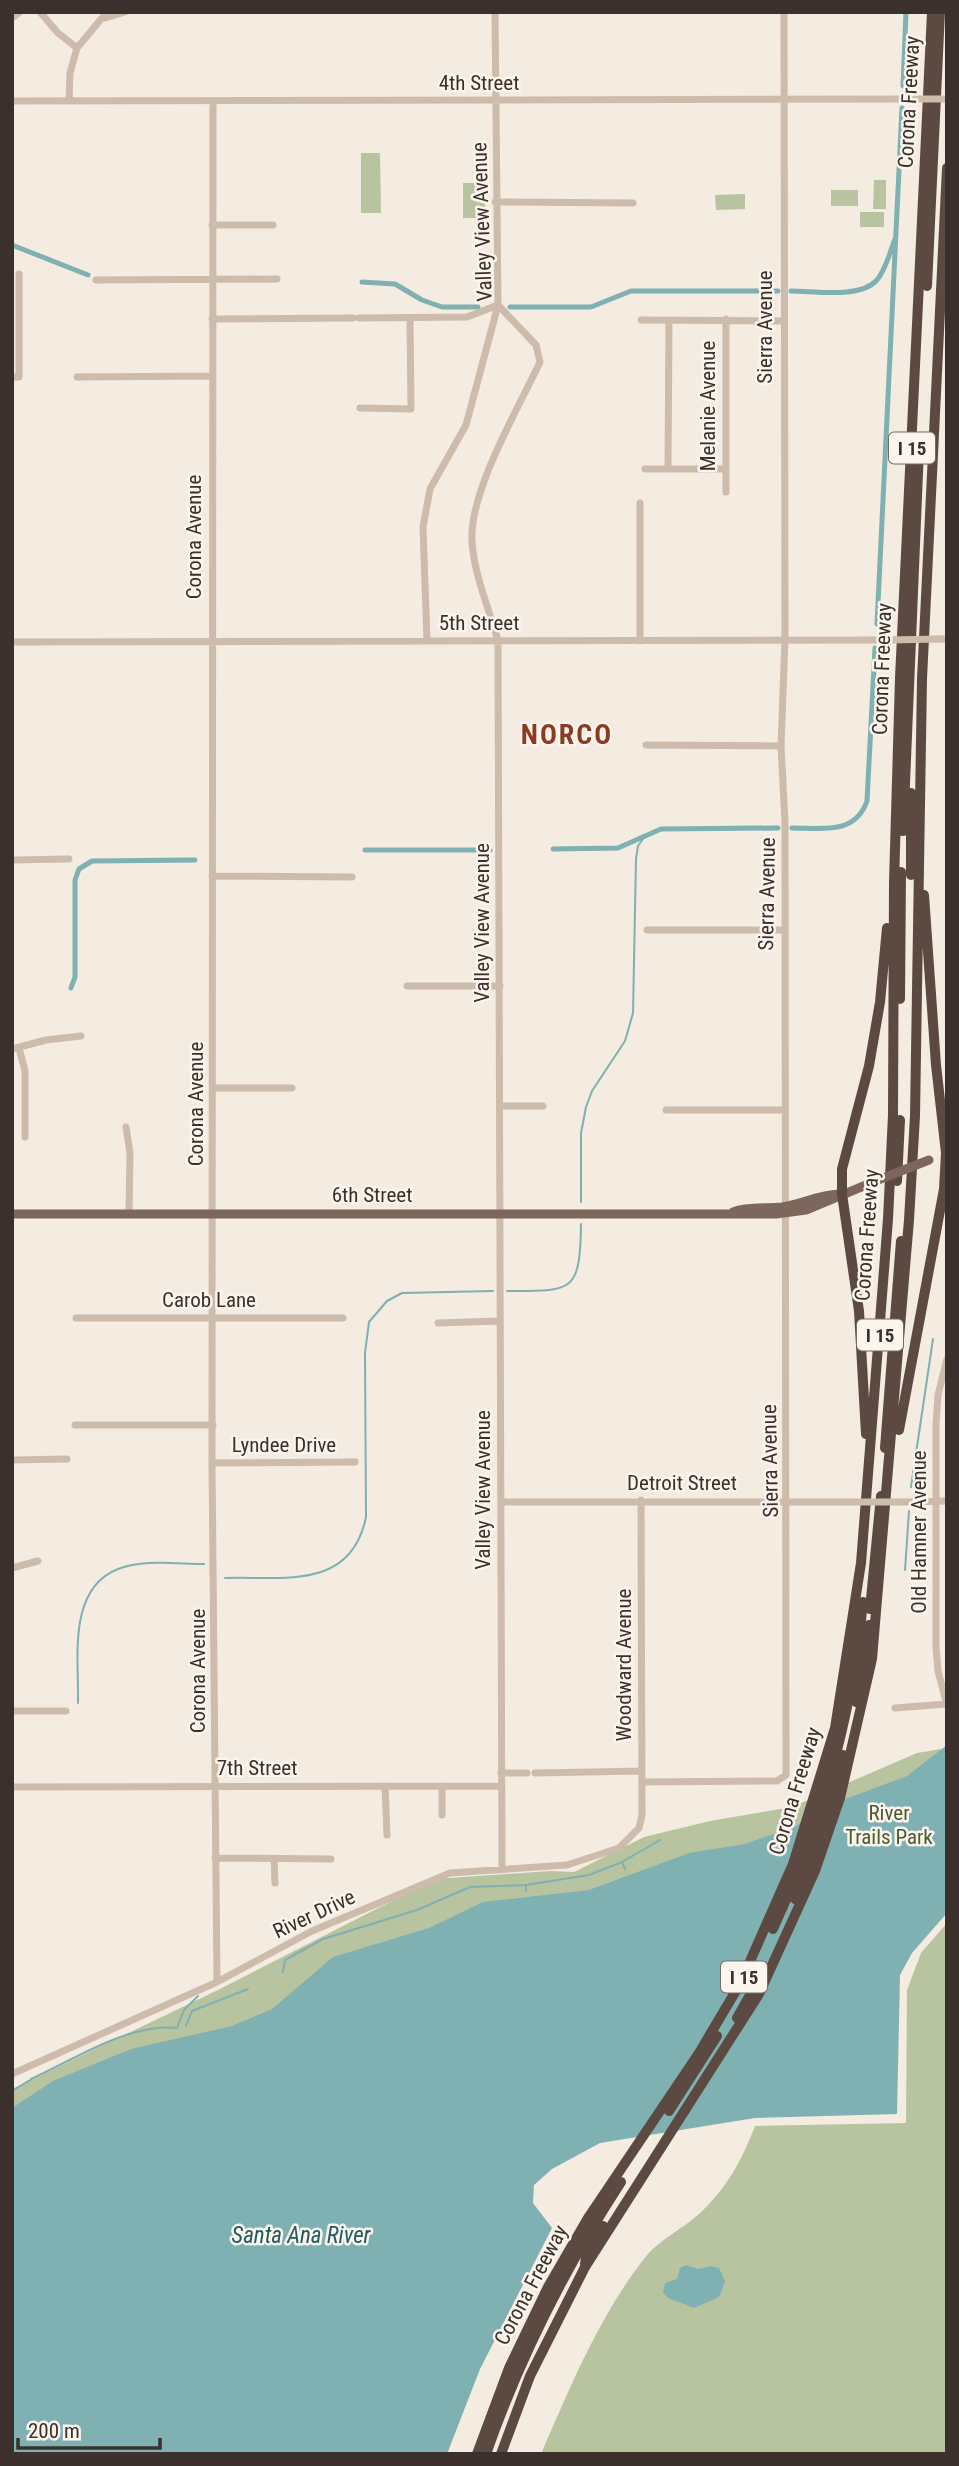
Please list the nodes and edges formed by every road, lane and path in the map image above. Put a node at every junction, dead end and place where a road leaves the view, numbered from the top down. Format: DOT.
graph roads {
  1 [pos="20,12"];
  2 [pos="40,12"];
  3 [pos="125,12"];
  4 [pos="495,12"];
  5 [pos="785,12"];
  6 [pos="932,12"];
  7 [pos="940,12"];
  8 [pos="945,12"];
  9 [pos="106,15"];
  10 [pos="12,18"];
  11 [pos="77,48"];
  12 [pos="784,99"];
  13 [pos="947,99"];
  14 [pos="498,100"];
  15 [pos="12,101"];
  16 [pos="69,101"];
  17 [pos="213,102"];
  18 [pos="947,168"];
  19 [pos="495,202"];
  20 [pos="633,202"];
  21 [pos="212,225"];
  22 [pos="273,225"];
  23 [pos="19,274"];
  24 [pos="212,279"];
  25 [pos="277,279"];
  26 [pos="96,280"];
  27 [pos="498,305"];
  28 [pos="410,318"];
  29 [pos="918,318"];
  30 [pos="212,319"];
  31 [pos="642,320"];
  32 [pos="670,320"];
  33 [pos="726,320"];
  34 [pos="939,320"];
  35 [pos="783,321"];
  36 [pos="927,365"];
  37 [pos="212,376"];
  38 [pos="16,377"];
  39 [pos="76,377"];
  40 [pos="360,408"];
  41 [pos="668,468"];
  42 [pos="645,469"];
  43 [pos="724,469"];
  44 [pos="726,492"];
  45 [pos="640,503"];
  46 [pos="785,639"];
  47 [pos="943,639"];
  48 [pos="498,640"];
  49 [pos="212,641"];
  50 [pos="427,641"];
  51 [pos="640,641"];
  52 [pos="12,642"];
  53 [pos="646,745"];
  54 [pos="781,746"];
  55 [pos="920,798"];
  56 [pos="69,859"];
  57 [pos="12,860"];
  58 [pos="212,876"];
  59 [pos="352,877"];
  60 [pos="894,883"];
  61 [pos="648,930"];
  62 [pos="783,930"];
  63 [pos="407,986"];
  64 [pos="500,986"];
  65 [pos="81,1036"];
  66 [pos="16,1048"];
  67 [pos="214,1088"];
  68 [pos="292,1088"];
  69 [pos="500,1106"];
  70 [pos="543,1106"];
  71 [pos="666,1110"];
  72 [pos="784,1110"];
  73 [pos="126,1127"];
  74 [pos="25,1137"];
  75 [pos="946,1153"];
  76 [pos="842,1194"];
  77 [pos="785,1210"];
  78 [pos="129,1213"];
  79 [pos="213,1213"];
  80 [pos="499,1213"];
  81 [pos="12,1214"];
  82 [pos="214,1316"];
  83 [pos="76,1318"];
  84 [pos="343,1318"];
  85 [pos="500,1321"];
  86 [pos="439,1323"];
  87 [pos="947,1359"];
  88 [pos="75,1425"];
  89 [pos="212,1425"];
  90 [pos="12,1460"];
  91 [pos="67,1460"];
  92 [pos="355,1462"];
  93 [pos="212,1463"];
  94 [pos="867,1486"];
  95 [pos="889,1488"];
  96 [pos="641,1500"];
  97 [pos="788,1501"];
  98 [pos="937,1501"];
  99 [pos="947,1501"];
  100 [pos="501,1502"];
  101 [pos="38,1561"];
  102 [pos="12,1568"];
  103 [pos="947,1705"];
  104 [pos="895,1708"];
  105 [pos="12,1711"];
  106 [pos="66,1711"];
  107 [pos="642,1771"];
  108 [pos="501,1773"];
  109 [pos="643,1782"];
  110 [pos="833,1782"];
  111 [pos="216,1785"];
  112 [pos="385,1786"];
  113 [pos="442,1786"];
  114 [pos="501,1786"];
  115 [pos="12,1787"];
  116 [pos="442,1815"];
  117 [pos="639,1828"];
  118 [pos="387,1835"];
  119 [pos="215,1858"];
  120 [pos="331,1858"];
  121 [pos="274,1859"];
  122 [pos="502,1868"];
  123 [pos="275,1883"];
  124 [pos="217,1983"];
  125 [pos="12,2074"];
  126 [pos="636,2154"];
  127 [pos="477,2454"];
  128 [pos="486,2454"];
  129 [pos="500,2454"];
  1 -- 10 [label="street"];
  2 -- 11 [label="street"];
  3 -- 9 [label="street"];
  4 -- 14 [label="street, Valley View Avenue"];
  5 -- 12 [label="street, Sierra Avenue"];
  6 -- 29 [label="highway, Corona Freeway / I 15"];
  7 -- 36 [label="highway"];
  8 -- 36 [label="highway"];
  9 -- 11 [label="street"];
  11 -- 16 [label="street"];
  12 -- 13 [label="street, 4th Street, bridge"];
  12 -- 14 [label="street, 4th Street"];
  12 -- 35 [label="street, Sierra Avenue"];
  14 -- 17 [label="street, 4th Street"];
  14 -- 19 [label="street, Valley View Avenue"];
  15 -- 16 [label="street, 4th Street"];
  16 -- 17 [label="street, 4th Street"];
  17 -- 21 [label="street, Corona Avenue"];
  18 -- 34 [label="highway, Corona Freeway / I 15"];
  19 -- 20 [label="street"];
  19 -- 27 [label="street, Valley View Avenue"];
  21 -- 22 [label="street"];
  21 -- 24 [label="street, Corona Avenue"];
  23 -- 38 [label="street"];
  24 -- 25 [label="street"];
  24 -- 26 [label="street"];
  24 -- 30 [label="street, Corona Avenue"];
  27 -- 28 [label="street"];
  27 -- 48 [label="street, Valley View Avenue"];
  27 -- 50 [label="street"];
  28 -- 30 [label="street"];
  28 -- 40 [label="street"];
  29 -- 36 [label="highway"];
  29 -- 60 [label="highway, Corona Freeway / I 15"];
  30 -- 37 [label="street, Corona Avenue"];
  31 -- 32 [label="street"];
  32 -- 33 [label="street"];
  32 -- 41 [label="street"];
  33 -- 35 [label="street"];
  33 -- 43 [label="street, Melanie Avenue"];
  34 -- 36 [label="highway, I 15"];
  34 -- 55 [label="highway, Corona Freeway / I 15"];
  35 -- 46 [label="street, Sierra Avenue"];
  36 -- 110 [label="highway"];
  37 -- 39 [label="street"];
  37 -- 49 [label="street, Corona Avenue"];
  41 -- 42 [label="street"];
  41 -- 43 [label="street"];
  43 -- 44 [label="street, Melanie Avenue"];
  45 -- 51 [label="street"];
  46 -- 47 [label="street, 5th Street, bridge"];
  46 -- 51 [label="street, 5th Street"];
  46 -- 54 [label="street, Sierra Avenue"];
  48 -- 50 [label="street, 5th Street"];
  48 -- 51 [label="street, 5th Street"];
  48 -- 64 [label="street, Valley View Avenue"];
  49 -- 50 [label="street, 5th Street"];
  49 -- 52 [label="street, 5th Street"];
  49 -- 58 [label="street, Corona Avenue"];
  53 -- 54 [label="street"];
  54 -- 62 [label="street, Sierra Avenue"];
  55 -- 75 [label="highway"];
  55 -- 95 [label="highway, Corona Freeway / I 15"];
  56 -- 57 [label="street"];
  58 -- 59 [label="street"];
  58 -- 67 [label="street, Corona Avenue"];
  60 -- 76 [label="highway"];
  60 -- 94 [label="highway, Corona Freeway / I 15"];
  61 -- 62 [label="street"];
  62 -- 72 [label="street, Sierra Avenue"];
  63 -- 64 [label="street"];
  64 -- 69 [label="street, Valley View Avenue"];
  65 -- 66 [label="street"];
  66 -- 74 [label="street"];
  67 -- 68 [label="street"];
  67 -- 79 [label="street, Corona Avenue"];
  69 -- 70 [label="street"];
  69 -- 80 [label="street, Valley View Avenue"];
  71 -- 72 [label="street"];
  72 -- 77 [label="street, Sierra Avenue"];
  73 -- 78 [label="street"];
  75 -- 76 [label="main road, 6th Street, bridge"];
  75 -- 95 [label="highway"];
  76 -- 77 [label="main road, 6th Street"];
  76 -- 94 [label="highway"];
  77 -- 80 [label="main road, 6th Street"];
  77 -- 97 [label="street, Sierra Avenue"];
  78 -- 79 [label="main road, 6th Street"];
  78 -- 81 [label="main road, 6th Street"];
  79 -- 80 [label="main road, 6th Street"];
  79 -- 82 [label="street, Corona Avenue"];
  80 -- 85 [label="street, Valley View Avenue"];
  82 -- 83 [label="street, Carob Lane"];
  82 -- 84 [label="street, Carob Lane"];
  82 -- 89 [label="street, Corona Avenue"];
  85 -- 86 [label="street"];
  85 -- 100 [label="street, Valley View Avenue"];
  87 -- 98 [label="street, Old Hamner Avenue"];
  88 -- 89 [label="street"];
  89 -- 93 [label="street, Corona Avenue"];
  90 -- 91 [label="street"];
  92 -- 93 [label="street, Lyndee Drive"];
  93 -- 111 [label="street, Corona Avenue"];
  94 -- 110 [label="highway, Corona Freeway / I 15"];
  95 -- 110 [label="highway, Corona Freeway / I 15"];
  96 -- 97 [label="street, Detroit Street"];
  96 -- 100 [label="street, Detroit Street"];
  96 -- 107 [label="street, Woodward Avenue"];
  97 -- 98 [label="street, Detroit Street, bridge"];
  97 -- 109 [label="street, Sierra Avenue"];
  98 -- 99 [label="street, Detroit Street"];
  98 -- 103 [label="street, Old Hamner Avenue"];
  100 -- 108 [label="street, Valley View Avenue"];
  101 -- 102 [label="street"];
  103 -- 104 [label="street"];
  105 -- 106 [label="street"];
  107 -- 108 [label="street"];
  107 -- 109 [label="street, Woodward Avenue"];
  108 -- 114 [label="street, Valley View Avenue"];
  109 -- 117 [label="street, Woodward Avenue"];
  110 -- 126 [label="highway, Corona Freeway / I 15"];
  110 -- 129 [label="highway, Corona Freeway / I 15"];
  111 -- 112 [label="street, 7th Street"];
  111 -- 115 [label="street, 7th Street"];
  111 -- 119 [label="street, Corona Avenue"];
  112 -- 113 [label="street, 7th Street"];
  112 -- 118 [label="street"];
  113 -- 114 [label="street, 7th Street"];
  113 -- 116 [label="street"];
  114 -- 122 [label="street, Valley View Avenue"];
  117 -- 122 [label="street, River Drive"];
  119 -- 121 [label="street"];
  119 -- 124 [label="street, Corona Avenue"];
  120 -- 121 [label="street"];
  121 -- 123 [label="street"];
  122 -- 124 [label="street, River Drive"];
  124 -- 125 [label="street, River Drive"];
  126 -- 127 [label="highway, Corona Freeway / I 15"];
  126 -- 128 [label="highway"];
}
